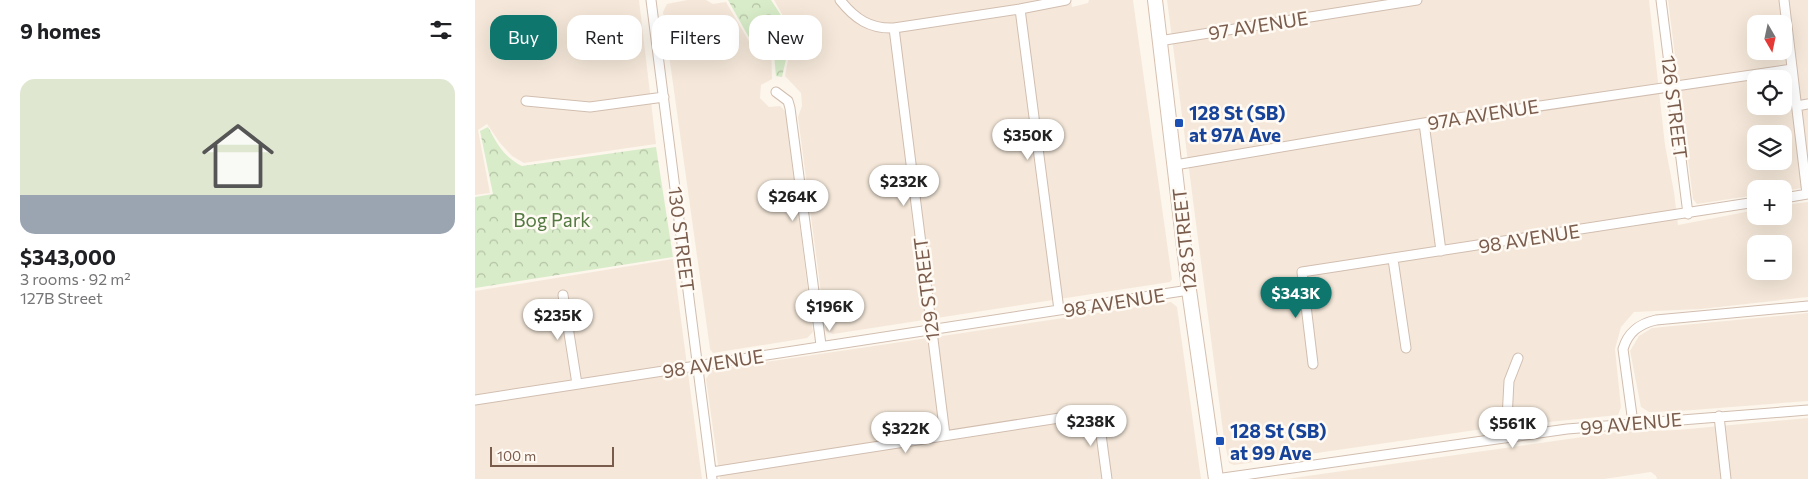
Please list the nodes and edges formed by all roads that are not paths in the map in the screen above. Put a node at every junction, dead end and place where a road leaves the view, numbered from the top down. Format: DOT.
graph roads {
  1 [pos="651,0"];
  2 [pos="840,0"];
  3 [pos="1066,0"];
  4 [pos="1155,0"];
  5 [pos="1417,0"];
  6 [pos="1661,0"];
  7 [pos="1784,0"];
  8 [pos="1020,9"];
  9 [pos="894,28"];
  10 [pos="1159,41"];
  11 [pos="1792,69"];
  12 [pos="1672,86"];
  13 [pos="776,92"];
  14 [pos="664,97"];
  15 [pos="526,101"];
  16 [pos="1808,104"];
  17 [pos="1797,106"];
  18 [pos="1424,123"];
  19 [pos="1175,165"];
  20 [pos="1807,194"];
  21 [pos="1792,197"];
  22 [pos="1747,204"];
  23 [pos="1689,214"];
  24 [pos="1441,251"];
  25 [pos="1393,259"];
  26 [pos="1189,290"];
  27 [pos="563,295"];
  28 [pos="1808,306"];
  29 [pos="1059,310"];
  30 [pos="931,329"];
  31 [pos="821,346"];
  32 [pos="1406,348"];
  33 [pos="1518,358"];
  34 [pos="1313,364"];
  35 [pos="698,365"];
  36 [pos="577,384"];
  37 [pos="475,400"];
  38 [pos="1808,410"];
  39 [pos="1719,416"];
  40 [pos="1633,423"];
  41 [pos="945,436"];
  42 [pos="1507,438"];
  43 [pos="712,476"];
  44 [pos="1107,479"];
  45 [pos="1216,479"];
  46 [pos="1726,479"];
  1 -- 14 [label="street, 130 STREET"];
  2 -- 9 [label="street"];
  3 -- 8 [label="street"];
  4 -- 10 [label="main road, 128 STREET"];
  5 -- 10 [label="street, 97 AVENUE"];
  6 -- 12 [label="street, 126 STREET"];
  7 -- 11 [label="street"];
  8 -- 9 [label="street"];
  8 -- 29 [label="street"];
  9 -- 30 [label="street, 129 STREET"];
  10 -- 19 [label="main road, 128 STREET"];
  11 -- 12 [label="street, 97A AVENUE"];
  11 -- 17 [label="street"];
  12 -- 18 [label="street, 97A AVENUE"];
  12 -- 23 [label="street, 126 STREET"];
  13 -- 31 [label="street"];
  14 -- 15 [label="street"];
  14 -- 35 [label="street, 130 STREET"];
  16 -- 17 [label="street"];
  17 -- 20 [label="street"];
  18 -- 19 [label="street, 97A AVENUE"];
  18 -- 24 [label="street"];
  19 -- 26 [label="main road, 128 STREET"];
  20 -- 21 [label="street"];
  22 -- 23 [label="street, 98 AVENUE"];
  23 -- 24 [label="street, 98 AVENUE"];
  24 -- 25 [label="street, 98 AVENUE"];
  25 -- 32 [label="street"];
  25 -- 34 [label="street, 98 AVENUE"];
  26 -- 29 [label="street, 98 AVENUE"];
  26 -- 45 [label="main road, 128 STREET"];
  27 -- 36 [label="street"];
  28 -- 40 [label="street"];
  29 -- 30 [label="street, 98 AVENUE"];
  30 -- 31 [label="street, 98 AVENUE"];
  30 -- 41 [label="street, 129 STREET"];
  31 -- 35 [label="street, 98 AVENUE"];
  33 -- 42 [label="street"];
  35 -- 36 [label="street, 98 AVENUE"];
  35 -- 43 [label="street, 130 STREET"];
  36 -- 37 [label="street, 98 AVENUE"];
  38 -- 39 [label="street, 99 AVENUE"];
  39 -- 40 [label="street, 99 AVENUE"];
  39 -- 46 [label="street"];
  40 -- 42 [label="street, 99 AVENUE"];
  41 -- 43 [label="street"];
  41 -- 44 [label="street"];
  42 -- 45 [label="street, 99 AVENUE"];
}
